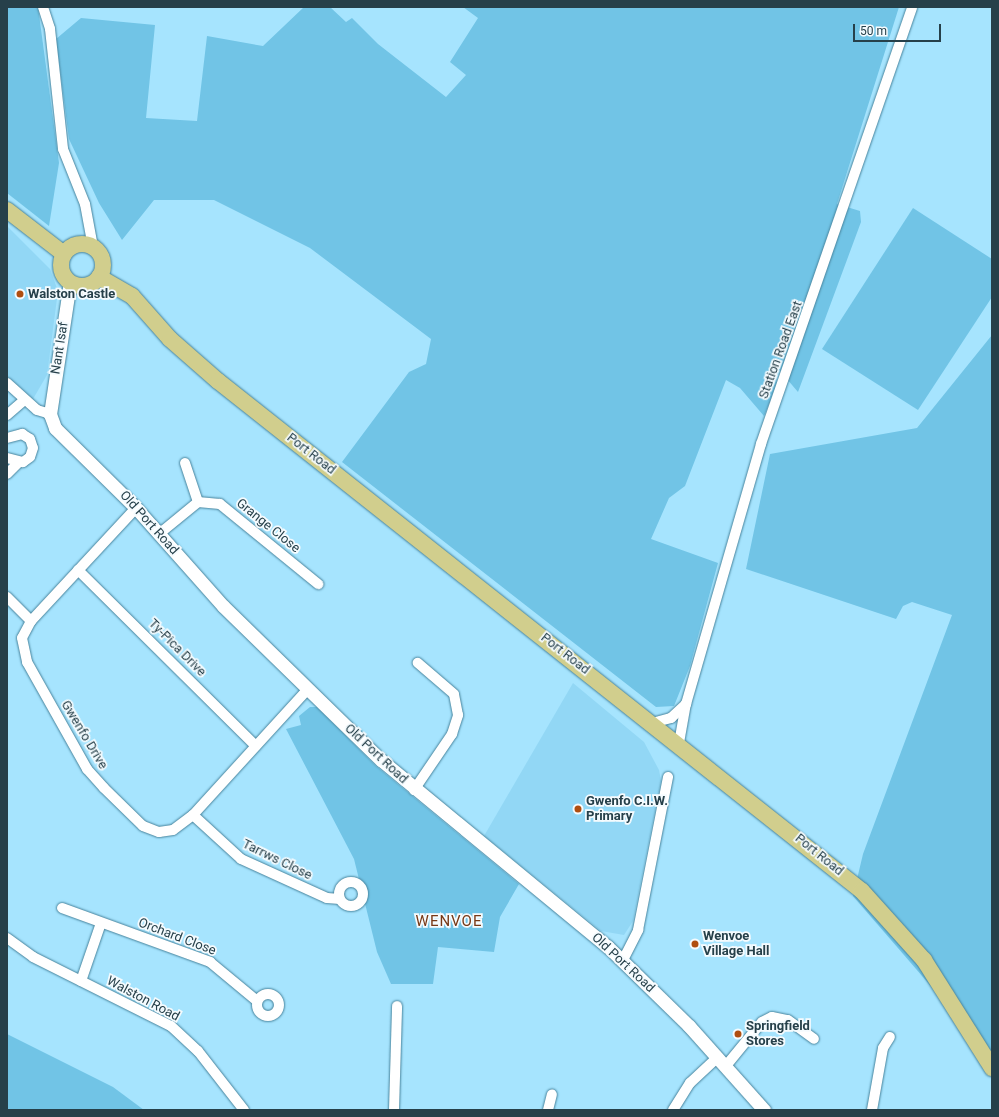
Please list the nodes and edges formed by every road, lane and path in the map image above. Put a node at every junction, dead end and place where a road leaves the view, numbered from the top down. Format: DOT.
graph roads {
  1 [pos="43,7"];
  2 [pos="912,7"];
  3 [pos="7,210"];
  4 [pos="93,247"];
  5 [pos="64,254"];
  6 [pos="100,277"];
  7 [pos="70,282"];
  8 [pos="7,383"];
  9 [pos="24,400"];
  10 [pos="50,414"];
  11 [pos="7,415"];
  12 [pos="7,438"];
  13 [pos="7,458"];
  14 [pos="18,463"];
  15 [pos="184,463"];
  16 [pos="7,474"];
  17 [pos="198,502"];
  18 [pos="136,508"];
  19 [pos="159,534"];
  20 [pos="78,570"];
  21 [pos="318,584"];
  22 [pos="7,597"];
  23 [pos="30,621"];
  24 [pos="418,663"];
  25 [pos="308,689"];
  26 [pos="686,704"];
  27 [pos="652,723"];
  28 [pos="679,744"];
  29 [pos="256,746"];
  30 [pos="668,777"];
  31 [pos="414,790"];
  32 [pos="193,814"];
  33 [pos="340,899"];
  34 [pos="62,908"];
  35 [pos="100,923"];
  36 [pos="7,938"];
  37 [pos="623,960"];
  38 [pos="81,981"];
  39 [pos="257,1001"];
  40 [pos="397,1006"];
  41 [pos="890,1037"];
  42 [pos="814,1040"];
  43 [pos="721,1062"];
  44 [pos="992,1068"];
  45 [pos="552,1094"];
  46 [pos="244,1110"];
  47 [pos="394,1110"];
  48 [pos="548,1110"];
  49 [pos="673,1110"];
  50 [pos="764,1110"];
  51 [pos="872,1110"];
  1 -- 4 [label="street"];
  2 -- 26 [label="street, Station Road East"];
  3 -- 5 [label="main road"];
  4 -- 5 [label="main road"];
  4 -- 6 [label="main road"];
  5 -- 7 [label="main road"];
  6 -- 7 [label="main road"];
  6 -- 27 [label="main road, Port Road"];
  7 -- 10 [label="street, Nant Isaf"];
  8 -- 9 [label="street"];
  9 -- 10 [label="street"];
  9 -- 11 [label="street"];
  10 -- 18 [label="street, Old Port Road"];
  12 -- 14 [label="street"];
  13 -- 14 [label="street"];
  14 -- 16 [label="street"];
  15 -- 17 [label="street"];
  17 -- 19 [label="street"];
  17 -- 21 [label="street, Grange Close"];
  18 -- 19 [label="street, Old Port Road"];
  18 -- 20 [label="street, Gwenfo Drive"];
  19 -- 25 [label="street, Old Port Road"];
  20 -- 23 [label="street, Gwenfo Drive"];
  20 -- 29 [label="street, Ty-Pica Drive"];
  22 -- 23 [label="street"];
  23 -- 32 [label="street, Gwenfo Drive"];
  24 -- 31 [label="street"];
  25 -- 29 [label="street, Gwenfo Drive"];
  25 -- 31 [label="street, Old Port Road"];
  26 -- 27 [label="street"];
  26 -- 28 [label="street, Station Road East"];
  27 -- 28 [label="main road, Port Road"];
  28 -- 44 [label="main road, Port Road"];
  29 -- 32 [label="street, Gwenfo Drive"];
  30 -- 37 [label="street"];
  31 -- 37 [label="street, Old Port Road"];
  32 -- 33 [label="street, Tarrws Close"];
  34 -- 35 [label="street, Orchard Close"];
  35 -- 38 [label="street"];
  35 -- 39 [label="street, Orchard Close"];
  36 -- 38 [label="street, Walston Road"];
  37 -- 43 [label="street, Old Port Road"];
  38 -- 46 [label="street, Walston Road"];
  40 -- 47 [label="street"];
  41 -- 51 [label="street"];
  42 -- 43 [label="street"];
  43 -- 49 [label="street"];
  43 -- 50 [label="street, Old Port Road"];
  45 -- 48 [label="street"];
}
